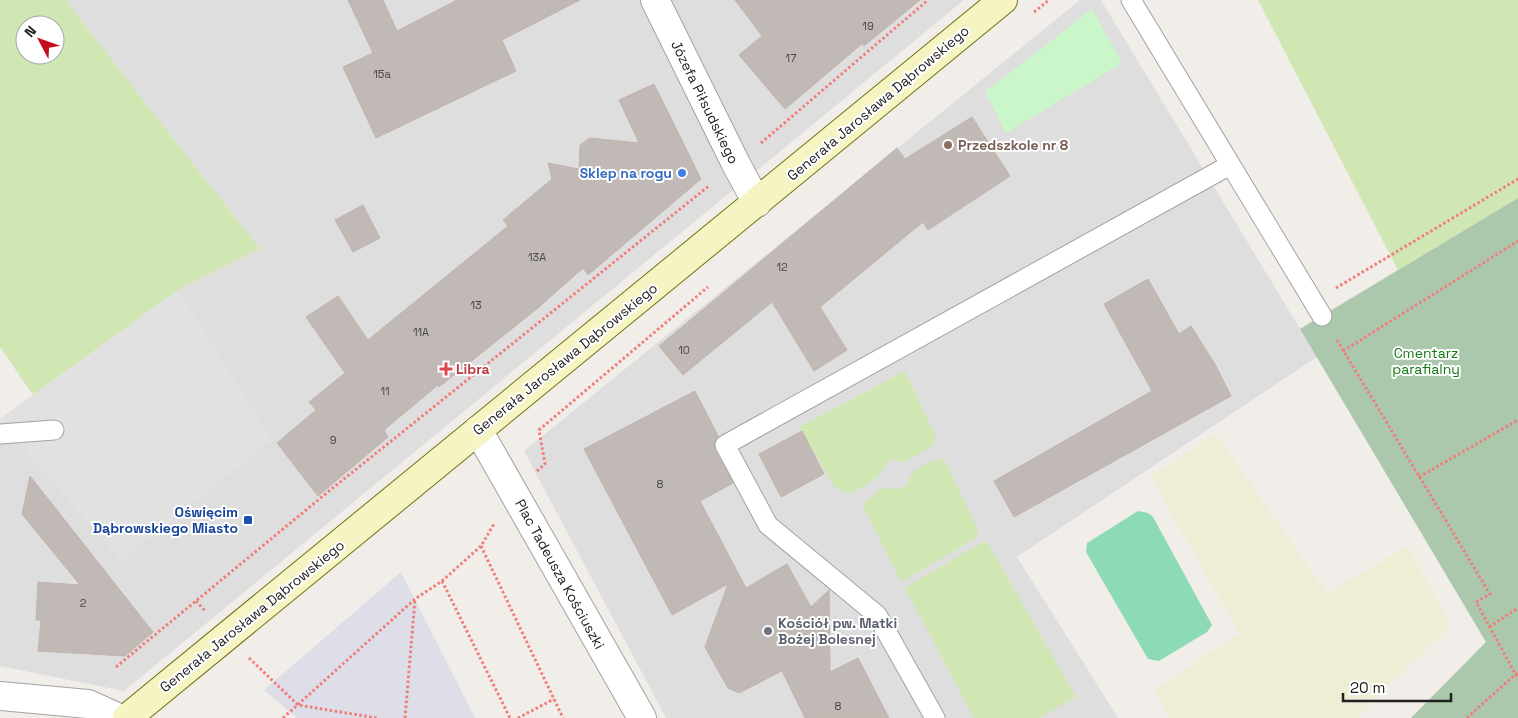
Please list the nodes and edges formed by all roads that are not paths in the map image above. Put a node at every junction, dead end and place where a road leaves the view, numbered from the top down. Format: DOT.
graph roads {
  1 [pos="655,0"];
  2 [pos="1003,0"];
  3 [pos="1131,0"];
  4 [pos="1230,166"];
  5 [pos="757,202"];
  6 [pos="1318,309"];
  7 [pos="54,430"];
  8 [pos="478,430"];
  9 [pos="0,434"];
  10 [pos="0,696"];
  11 [pos="119,718"];
  12 [pos="127,718"];
  13 [pos="642,718"];
  14 [pos="935,718"];
  1 -- 5 [label="street, Józefa Piłsudskiego"];
  2 -- 5 [label="street, Generała Jarosława Dąbrowskiego"];
  3 -- 4 [label="lane"];
  4 -- 6 [label="lane"];
  4 -- 14 [label="lane"];
  5 -- 8 [label="street, Generała Jarosława Dąbrowskiego"];
  7 -- 9 [label="lane"];
  8 -- 12 [label="street, Generała Jarosława Dąbrowskiego"];
  8 -- 13 [label="street, Plac Tadeusza Kościuszki"];
  10 -- 11 [label="street"];
}
